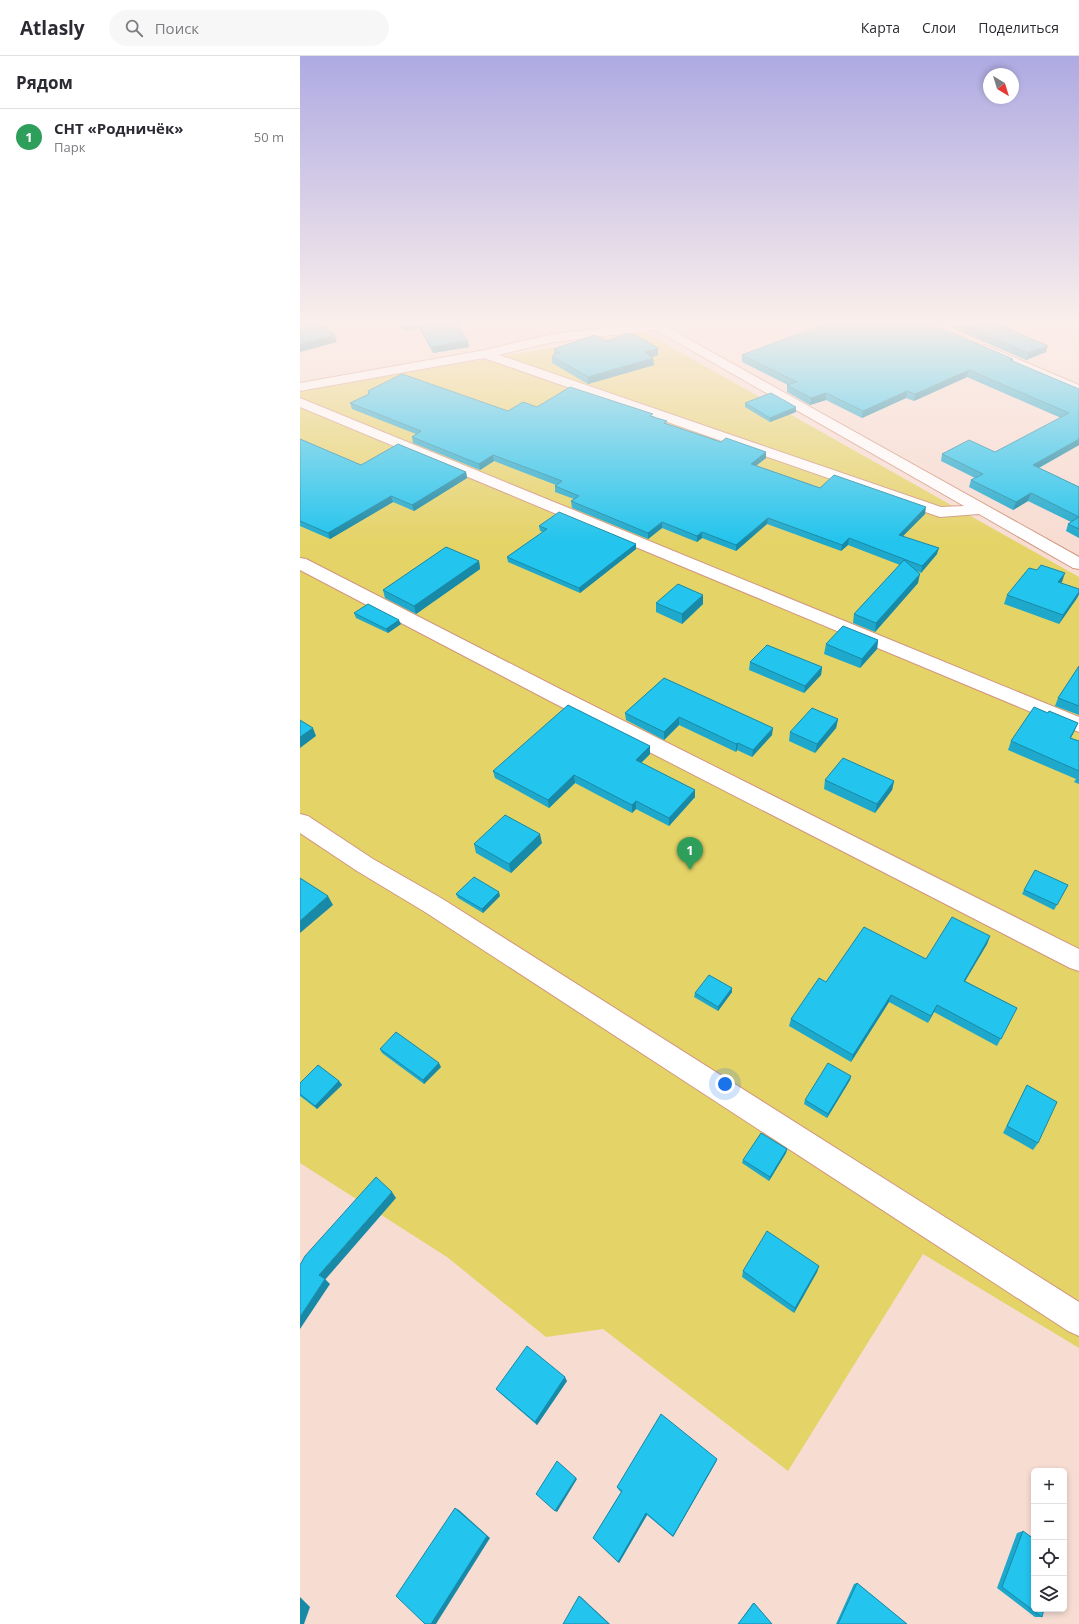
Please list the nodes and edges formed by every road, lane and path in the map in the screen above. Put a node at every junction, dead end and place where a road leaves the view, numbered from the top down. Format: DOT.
graph roads {
  1 [pos="600,394"];
  2 [pos="778,394"];
  3 [pos="300,402"];
  4 [pos="981,509"];
  5 [pos="300,563"];
  6 [pos="1079,564"];
  7 [pos="1079,725"];
  8 [pos="300,822"];
  9 [pos="1079,961"];
  10 [pos="1079,1320"];
  1 -- 4 [label="street"];
  2 -- 4 [label="street"];
  3 -- 7 [label="street"];
  4 -- 6 [label="street"];
  5 -- 9 [label="street"];
  8 -- 10 [label="street"];
}
